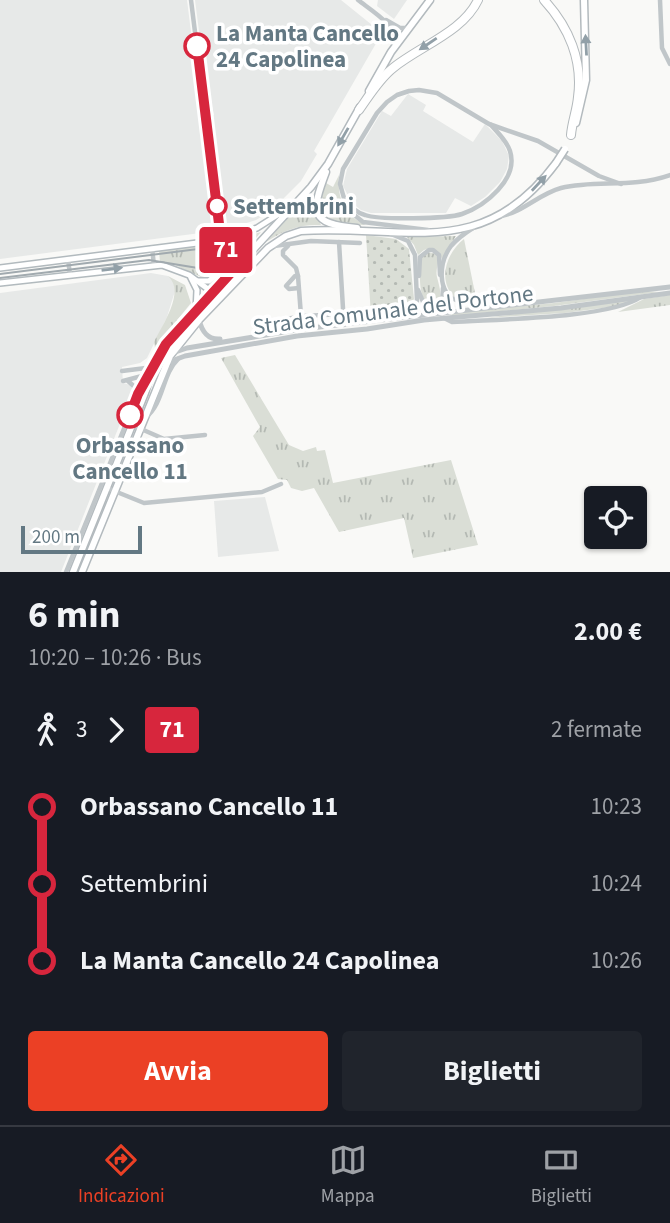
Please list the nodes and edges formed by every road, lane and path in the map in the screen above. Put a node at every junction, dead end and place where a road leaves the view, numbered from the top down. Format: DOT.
graph roads {
  1 [pos="191,0"];
  2 [pos="358,0"];
  3 [pos="478,0"];
  4 [pos="544,0"];
  5 [pos="583,0"];
  6 [pos="660,0"];
  7 [pos="429,2"];
  8 [pos="382,18"];
  9 [pos="409,28"];
  10 [pos="398,44"];
  11 [pos="670,64"];
  12 [pos="359,110"];
  13 [pos="489,124"];
  14 [pos="571,135"];
  15 [pos="328,164"];
  16 [pos="670,175"];
  17 [pos="621,184"];
  18 [pos="342,195"];
  19 [pos="299,201"];
  20 [pos="497,217"];
  21 [pos="474,227"];
  22 [pos="450,232"];
  23 [pos="387,233"];
  24 [pos="413,233"];
  25 [pos="221,240"];
  26 [pos="339,242"];
  27 [pos="360,243"];
  28 [pos="290,244"];
  29 [pos="152,248"];
  30 [pos="268,248"];
  31 [pos="226,250"];
  32 [pos="68,259"];
  33 [pos="239,264"];
  34 [pos="154,265"];
  35 [pos="0,268"];
  36 [pos="70,275"];
  37 [pos="189,275"];
  38 [pos="298,276"];
  39 [pos="239,278"];
  40 [pos="441,280"];
  41 [pos="198,281"];
  42 [pos="417,281"];
  43 [pos="0,283"];
  44 [pos="442,287"];
  45 [pos="670,287"];
  46 [pos="299,288"];
  47 [pos="418,290"];
  48 [pos="213,292"];
  49 [pos="670,293"];
  50 [pos="642,297"];
  51 [pos="220,298"];
  52 [pos="517,304"];
  53 [pos="196,312"];
  54 [pos="363,313"];
  55 [pos="436,313"];
  56 [pos="344,314"];
  57 [pos="301,317"];
  58 [pos="445,318"];
  59 [pos="200,320"];
  60 [pos="387,320"];
  61 [pos="424,320"];
  62 [pos="344,325"];
  63 [pos="179,329"];
  64 [pos="302,329"];
  65 [pos="264,335"];
  66 [pos="230,341"];
  67 [pos="173,351"];
  68 [pos="182,356"];
  69 [pos="157,358"];
  70 [pos="166,363"];
  71 [pos="152,370"];
  72 [pos="122,371"];
  73 [pos="162,373"];
  74 [pos="147,381"];
  75 [pos="165,385"];
  76 [pos="138,394"];
  77 [pos="143,420"];
  78 [pos="132,425"];
  79 [pos="139,429"];
  80 [pos="205,435"];
  81 [pos="123,440"];
  82 [pos="281,484"];
  83 [pos="107,488"];
  84 [pos="115,491"];
  85 [pos="66,572"];
  86 [pos="73,572"];
  87 [pos="82,572"];
  1 -- 25 [label="street"];
  2 -- 8 [label="street"];
  3 -- 12 [label="highway, one-way"];
  4 -- 14 [label="highway"];
  14 -- 5 [label="main road, one-way"];
  6 -- 11 [label="street"];
  7 -- 9 [label="main road"];
  8 -- 9 [label="street"];
  8 -- 10 [label="street"];
  9 -- 10 [label="main road"];
  10 -- 12 [label="main road"];
  12 -- 15 [label="main road, one-way"];
  13 -- 17 [label="street"];
  13 -- 18 [label="street"];
  13 -- 18 [label="street"];
  20 -- 14 [label="main road, one-way, bridge"];
  15 -- 19 [label="main road"];
  15 -- 24 [label="main road"];
  16 -- 17 [label="street"];
  17 -- 20 [label="street"];
  18 -- 22 [label="street"];
  19 -- 25 [label="main road"];
  19 -- 33 [label="main road"];
  20 -- 21 [label="main road"];
  21 -- 22 [label="main road"];
  21 -- 40 [label="street"];
  22 -- 24 [label="main road"];
  23 -- 24 [label="main road"];
  23 -- 30 [label="main road"];
  23 -- 42 [label="street"];
  25 -- 29 [label="main road"];
  25 -- 31 [label="main road"];
  26 -- 27 [label="street"];
  26 -- 28 [label="street"];
  26 -- 56 [label="street, Strada Comunale del Portone"];
  28 -- 30 [label="street"];
  28 -- 38 [label="street, Strada Comunale del Portone"];
  29 -- 32 [label="main road"];
  29 -- 34 [label="street"];
  30 -- 39 [label="main road"];
  31 -- 33 [label="main road"];
  31 -- 41 [label="main road"];
  32 -- 35 [label="main road"];
  32 -- 36 [label="street"];
  33 -- 39 [label="main road"];
  33 -- 48 [label="main road"];
  36 -- 34 [label="main road, one-way"];
  34 -- 37 [label="main road"];
  36 -- 43 [label="main road"];
  37 -- 41 [label="main road"];
  37 -- 53 [label="main road"];
  38 -- 46 [label="street, Strada Comunale del Portone"];
  38 -- 46 [label="street, Strada Comunale del Portone"];
  39 -- 51 [label="main road"];
  40 -- 42 [label="street"];
  40 -- 44 [label="street"];
  41 -- 48 [label="main road"];
  42 -- 47 [label="street"];
  44 -- 52 [label="street"];
  44 -- 55 [label="street"];
  45 -- 52 [label="street, Strada Comunale del Portone"];
  46 -- 57 [label="street, Strada Comunale del Portone"];
  47 -- 55 [label="street"];
  47 -- 60 [label="street"];
  48 -- 51 [label="main road"];
  48 -- 53 [label="main road"];
  49 -- 50 [label="street, Strada Comunale del Portone"];
  50 -- 58 [label="street, Strada Comunale del Portone"];
  50 -- 58 [label="street, Strada Comunale del Portone"];
  51 -- 59 [label="main road"];
  52 -- 55 [label="street, Strada Comunale del Portone"];
  53 -- 63 [label="main road"];
  54 -- 56 [label="street, Strada Comunale del Portone"];
  55 -- 58 [label="street"];
  55 -- 60 [label="street, Strada Comunale del Portone"];
  55 -- 61 [label="street"];
  56 -- 57 [label="street, Strada Comunale del Portone"];
  56 -- 62 [label="street, Strada Comunale del Portone"];
  57 -- 64 [label="street, Strada Comunale del Portone"];
  57 -- 65 [label="street, Strada Comunale del Portone"];
  58 -- 61 [label="street, Strada Comunale del Portone"];
  59 -- 66 [label="street"];
  59 -- 67 [label="main road"];
  60 -- 62 [label="street, Strada Comunale del Portone"];
  61 -- 68 [label="street, Strada Comunale del Portone"];
  62 -- 64 [label="street, Strada Comunale del Portone"];
  63 -- 67 [label="street"];
  63 -- 69 [label="main road"];
  64 -- 65 [label="street, Strada Comunale del Portone"];
  65 -- 66 [label="street, Strada Comunale del Portone"];
  66 -- 67 [label="street, Strada Comunale del Portone"];
  67 -- 68 [label="street"];
  67 -- 69 [label="street, Strada Comunale del Portone"];
  67 -- 70 [label="main road"];
  68 -- 70 [label="street, Strada Comunale del Portone"];
  68 -- 75 [label="street"];
  69 -- 71 [label="main road"];
  70 -- 71 [label="street, Strada Comunale del Portone"];
  70 -- 73 [label="main road"];
  71 -- 72 [label="street, Strada Comunale del Portone"];
  71 -- 73 [label="street"];
  71 -- 74 [label="main road"];
  71 -- 76 [label="street, Strada Comunale del Portone"];
  73 -- 75 [label="street"];
  73 -- 77 [label="main road"];
  74 -- 76 [label="street"];
  74 -- 78 [label="main road"];
  75 -- 77 [label="street"];
  76 -- 81 [label="street"];
  77 -- 79 [label="main road"];
  78 -- 79 [label="street"];
  78 -- 81 [label="main road"];
  79 -- 80 [label="street"];
  79 -- 84 [label="main road"];
  81 -- 83 [label="main road"];
  81 -- 85 [label="street"];
  82 -- 84 [label="street"];
  83 -- 84 [label="street"];
  83 -- 86 [label="main road"];
  84 -- 87 [label="main road"];
}
